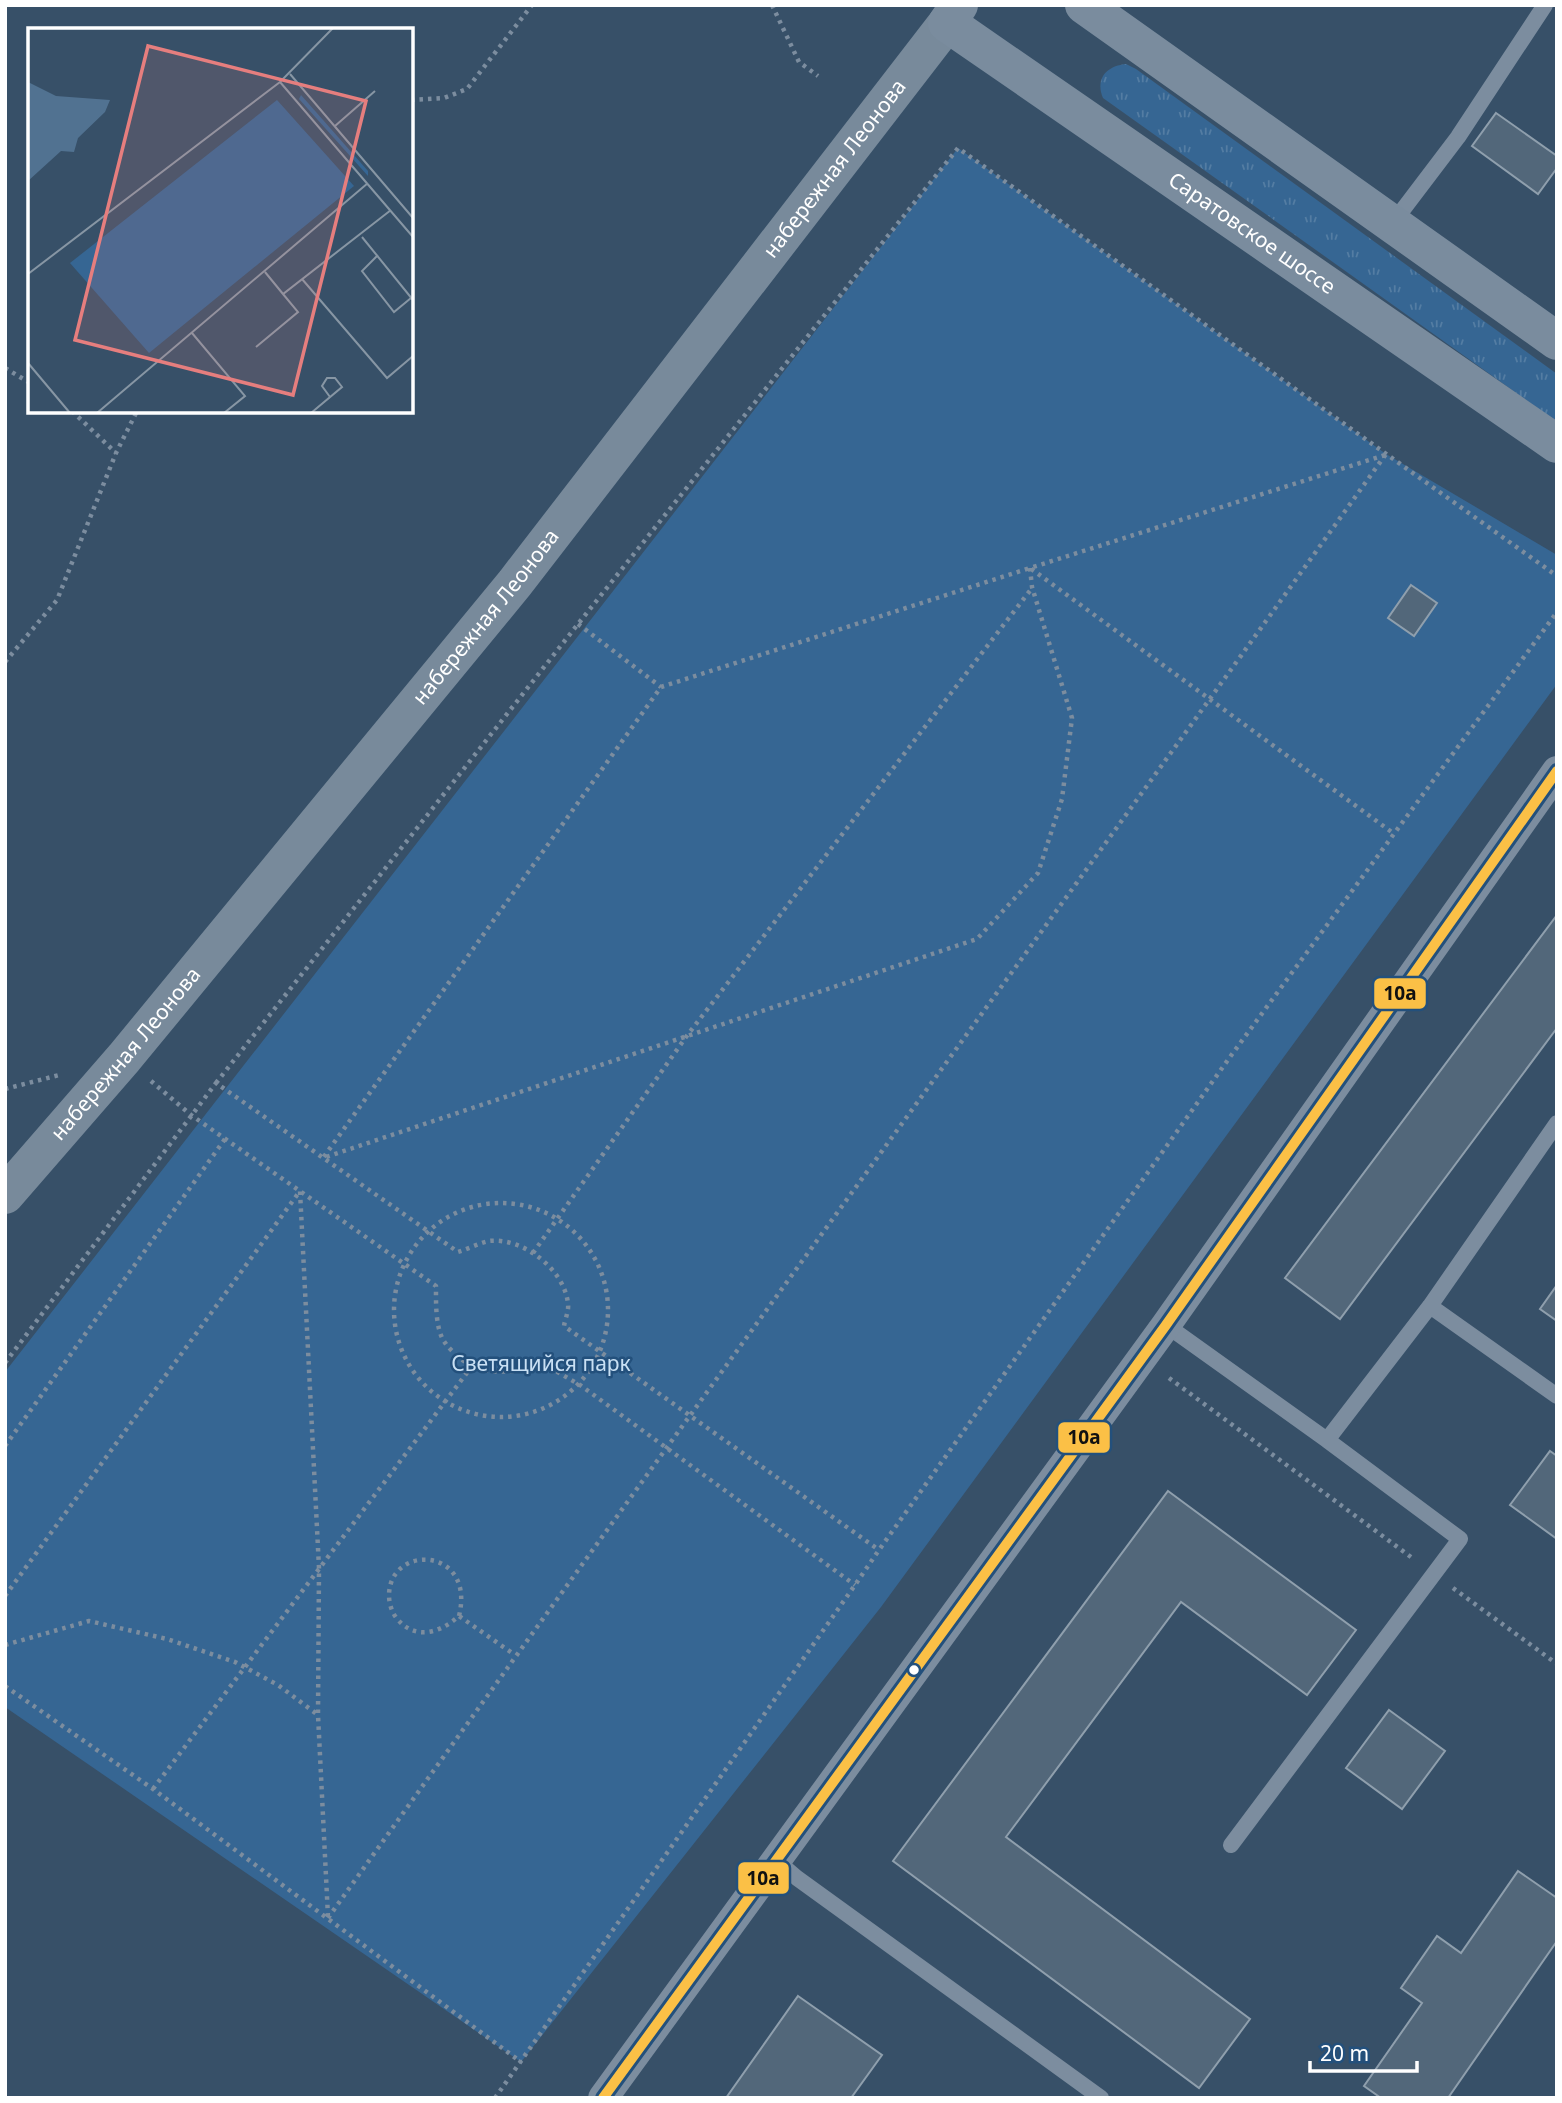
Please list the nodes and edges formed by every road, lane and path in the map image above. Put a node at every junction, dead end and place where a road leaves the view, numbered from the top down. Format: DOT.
graph roads {
  1 [pos="531,5"];
  2 [pos="772,5"];
  3 [pos="1084,5"];
  4 [pos="1545,5"];
  5 [pos="953,14"];
  6 [pos="818,76"];
  7 [pos="413,100"];
  8 [pos="1392,224"];
  9 [pos="1550,332"];
  10 [pos="5,368"];
  11 [pos="28,382"];
  12 [pos="74,413"];
  13 [pos="136,413"];
  14 [pos="1557,444"];
  15 [pos="116,453"];
  16 [pos="1386,454"];
  17 [pos="1030,568"];
  18 [pos="1557,576"];
  19 [pos="1032,587"];
  20 [pos="1557,612"];
  21 [pos="578,624"];
  22 [pos="5,662"];
  23 [pos="661,687"];
  24 [pos="1210,701"];
  25 [pos="1557,771"];
  26 [pos="1393,833"];
  27 [pos="686,1037"];
  28 [pos="216,1083"];
  29 [pos="191,1115"];
  30 [pos="1557,1123"];
  31 [pos="225,1139"];
  32 [pos="323,1158"];
  33 [pos="300,1191"];
  34 [pos="5,1195"];
  35 [pos="557,1218"];
  36 [pos="427,1231"];
  37 [pos="533,1253"];
  38 [pos="404,1263"];
  39 [pos="1430,1306"];
  40 [pos="1166,1325"];
  41 [pos="601,1351"];
  42 [pos="5,1363"];
  43 [pos="472,1366"];
  44 [pos="1160,1371"];
  45 [pos="580,1385"];
  46 [pos="1557,1396"];
  47 [pos="445,1401"];
  48 [pos="690,1416"];
  49 [pos="1327,1440"];
  50 [pos="5,1446"];
  51 [pos="666,1449"];
  52 [pos="878,1549"];
  53 [pos="319,1568"];
  54 [pos="1434,1574"];
  55 [pos="855,1585"];
  56 [pos="5,1596"];
  57 [pos="459,1615"];
  58 [pos="5,1645"];
  59 [pos="516,1655"];
  60 [pos="1557,1664"];
  61 [pos="244,1667"];
  62 [pos="5,1686"];
  63 [pos="318,1715"];
  64 [pos="153,1789"];
  65 [pos="1231,1845"];
  66 [pos="776,1860"];
  67 [pos="328,1918"];
  68 [pos="522,2062"];
  69 [pos="495,2098"];
  70 [pos="603,2098"];
  71 [pos="1101,2098"];
  1 -- 7 [label="path"];
  2 -- 6 [label="path"];
  3 -- 8 [label="main road"];
  4 -- 8 [label="lane"];
  5 -- 14 [label="main road, Саратовское шоссе"];
  5 -- 34 [label="main road, набережная Леонова"];
  8 -- 9 [label="main road"];
  10 -- 11 [label="path"];
  12 -- 15 [label="path"];
  13 -- 15 [label="path"];
  15 -- 22 [label="path"];
  16 -- 17 [label="path"];
  16 -- 18 [label="path"];
  16 -- 21 [label="path"];
  16 -- 24 [label="path"];
  17 -- 19 [label="path"];
  17 -- 23 [label="path"];
  17 -- 24 [label="path"];
  19 -- 27 [label="path"];
  19 -- 27 [label="path"];
  20 -- 26 [label="path"];
  21 -- 23 [label="path"];
  21 -- 28 [label="path"];
  23 -- 32 [label="path"];
  24 -- 26 [label="path"];
  24 -- 48 [label="path"];
  25 -- 40 [label="street"];
  26 -- 52 [label="path"];
  27 -- 32 [label="path"];
  27 -- 35 [label="path"];
  28 -- 29 [label="path"];
  28 -- 32 [label="path"];
  29 -- 31 [label="path"];
  29 -- 42 [label="path"];
  30 -- 39 [label="lane"];
  31 -- 33 [label="path"];
  31 -- 50 [label="path"];
  32 -- 36 [label="path"];
  33 -- 38 [label="path"];
  33 -- 53 [label="path"];
  33 -- 56 [label="path"];
  35 -- 36 [label="path"];
  35 -- 37 [label="path"];
  35 -- 41 [label="path"];
  36 -- 37 [label="path"];
  36 -- 38 [label="path"];
  37 -- 41 [label="path"];
  38 -- 43 [label="path"];
  38 -- 47 [label="path"];
  39 -- 46 [label="lane"];
  39 -- 49 [label="lane"];
  40 -- 49 [label="lane"];
  40 -- 66 [label="street"];
  41 -- 45 [label="path"];
  41 -- 48 [label="path"];
  43 -- 45 [label="path"];
  43 -- 47 [label="path"];
  44 -- 54 [label="path"];
  45 -- 47 [label="path"];
  45 -- 51 [label="path"];
  47 -- 53 [label="path"];
  48 -- 51 [label="path"];
  48 -- 52 [label="path"];
  49 -- 54 [label="lane"];
  51 -- 55 [label="path"];
  51 -- 59 [label="path"];
  52 -- 55 [label="path"];
  53 -- 61 [label="path"];
  53 -- 63 [label="path"];
  54 -- 60 [label="path"];
  54 -- 65 [label="lane"];
  55 -- 68 [label="path"];
  57 -- 57 [label="path"];
  57 -- 59 [label="path"];
  58 -- 61 [label="path"];
  59 -- 67 [label="path"];
  61 -- 63 [label="path"];
  61 -- 64 [label="path"];
  62 -- 64 [label="path"];
  63 -- 67 [label="path"];
  64 -- 67 [label="path"];
  66 -- 70 [label="street"];
  66 -- 71 [label="lane"];
  67 -- 68 [label="path"];
  68 -- 69 [label="path"];
}
